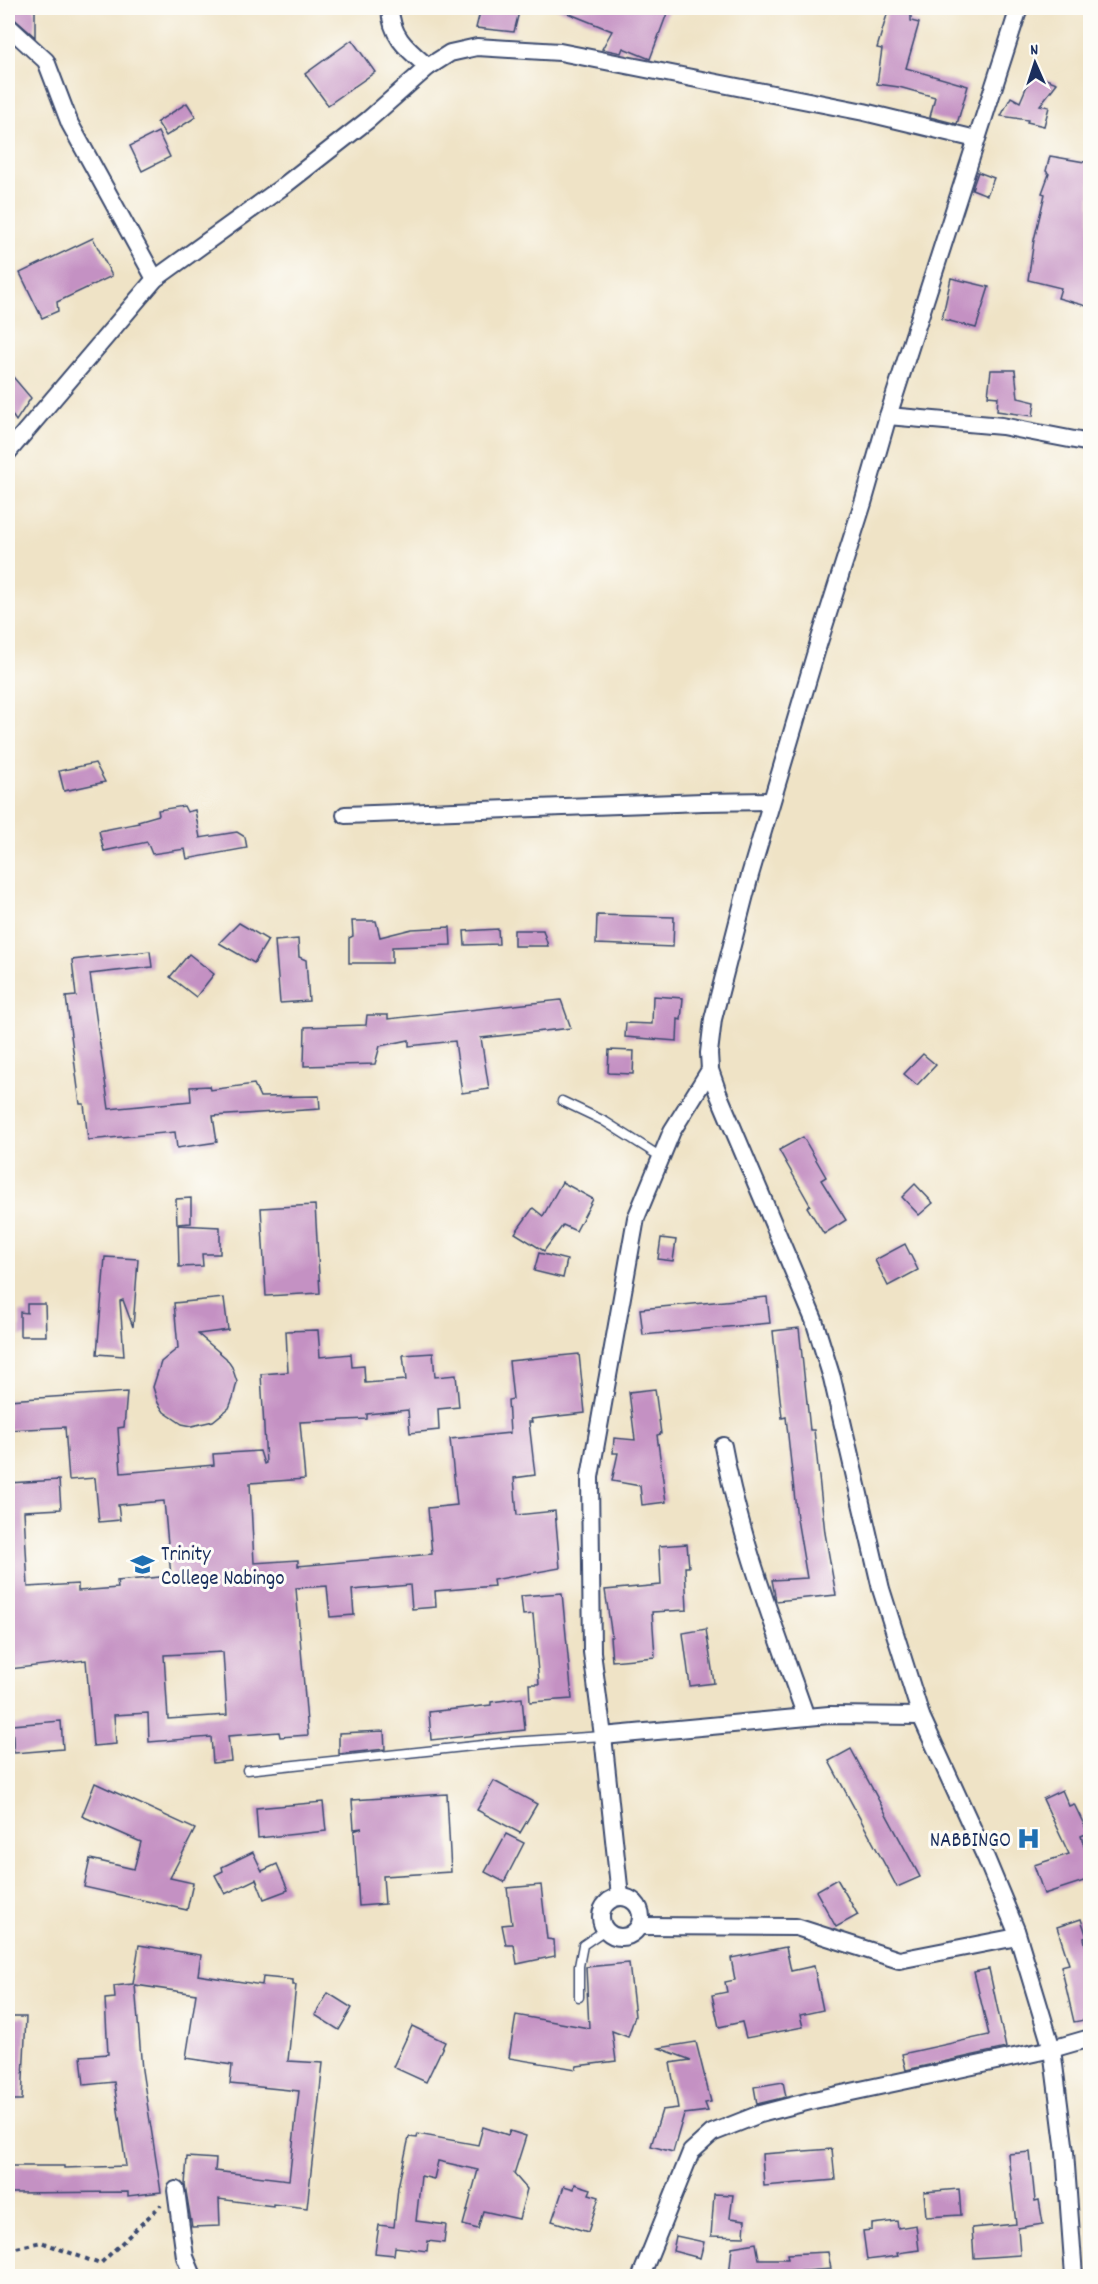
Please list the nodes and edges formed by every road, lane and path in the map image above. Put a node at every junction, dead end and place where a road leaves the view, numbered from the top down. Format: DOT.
graph roads {
  1 [pos="390,8"];
  2 [pos="1019,8"];
  3 [pos="8,26"];
  4 [pos="428,67"];
  5 [pos="976,139"];
  6 [pos="155,279"];
  7 [pos="888,416"];
  8 [pos="1090,443"];
  9 [pos="8,452"];
  10 [pos="771,801"];
  11 [pos="345,815"];
  12 [pos="710,1070"];
  13 [pos="562,1101"];
  14 [pos="661,1157"];
  15 [pos="723,1446"];
  16 [pos="921,1716"];
  17 [pos="806,1717"];
  18 [pos="603,1736"];
  19 [pos="247,1770"];
  20 [pos="620,1896"];
  21 [pos="640,1926"];
  22 [pos="605,1930"];
  23 [pos="1017,1937"];
  24 [pos="579,1997"];
  25 [pos="1090,2038"];
  26 [pos="1052,2049"];
  27 [pos="176,2190"];
  28 [pos="8,2250"];
  29 [pos="193,2277"];
  30 [pos="641,2277"];
  31 [pos="1074,2277"];
  1 -- 4 [label="street"];
  2 -- 5 [label="street"];
  3 -- 6 [label="street"];
  4 -- 5 [label="street"];
  4 -- 6 [label="street"];
  5 -- 7 [label="street"];
  6 -- 9 [label="street"];
  7 -- 8 [label="street"];
  7 -- 10 [label="street"];
  10 -- 11 [label="street"];
  10 -- 12 [label="street"];
  12 -- 14 [label="street"];
  12 -- 16 [label="street"];
  13 -- 14 [label="lane"];
  14 -- 18 [label="street"];
  15 -- 17 [label="street"];
  16 -- 17 [label="street"];
  16 -- 23 [label="street"];
  17 -- 18 [label="street"];
  18 -- 19 [label="lane"];
  18 -- 20 [label="street"];
  20 -- 21 [label="street"];
  20 -- 22 [label="street"];
  21 -- 22 [label="street"];
  21 -- 23 [label="street"];
  22 -- 24 [label="lane"];
  23 -- 26 [label="street"];
  25 -- 26 [label="street"];
  26 -- 30 [label="street"];
  26 -- 31 [label="street"];
  27 -- 28 [label="path"];
  27 -- 29 [label="street"];
}
